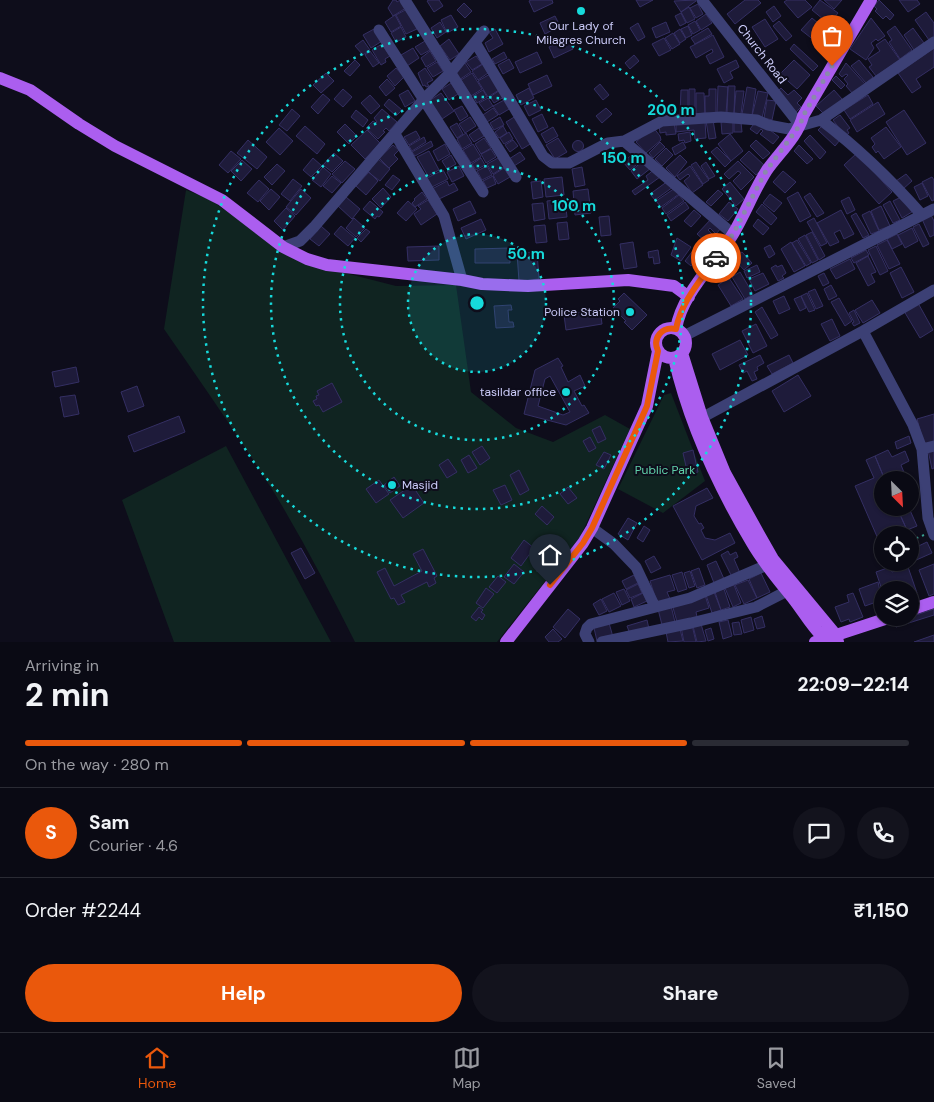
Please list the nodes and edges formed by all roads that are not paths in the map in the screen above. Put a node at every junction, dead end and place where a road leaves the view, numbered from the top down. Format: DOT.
graph roads {
  1 [pos="404,0"];
  2 [pos="702,0"];
  3 [pos="871,0"];
  4 [pos="379,30"];
  5 [pos="484,31"];
  6 [pos="475,42"];
  7 [pos="934,42"];
  8 [pos="451,72"];
  9 [pos="0,78"];
  10 [pos="424,99"];
  11 [pos="821,120"];
  12 [pos="800,125"];
  13 [pos="395,134"];
  14 [pos="624,141"];
  15 [pos="516,177"];
  16 [pos="483,192"];
  17 [pos="934,208"];
  18 [pos="922,215"];
  19 [pos="733,234"];
  20 [pos="283,247"];
  21 [pos="462,280"];
  22 [pos="934,290"];
  23 [pos="689,296"];
  24 [pos="862,331"];
  25 [pos="680,332"];
  26 [pos="658,351"];
  27 [pos="678,356"];
  28 [pos="697,420"];
  29 [pos="934,446"];
  30 [pos="922,449"];
  31 [pos="929,477"];
  32 [pos="931,501"];
  33 [pos="592,528"];
  34 [pos="933,533"];
  35 [pos="767,565"];
  36 [pos="787,590"];
  37 [pos="934,602"];
  38 [pos="655,607"];
  39 [pos="919,607"];
  40 [pos="874,623"];
  41 [pos="828,640"];
  42 [pos="506,642"];
  43 [pos="589,642"];
  44 [pos="602,642"];
  1 -- 8 [label="street"];
  2 -- 12 [label="street, Church Road"];
  3 -- 12 [label="main road"];
  4 -- 10 [label="street"];
  5 -- 6 [label="street"];
  6 -- 8 [label="street"];
  6 -- 14 [label="street"];
  7 -- 11 [label="street"];
  8 -- 10 [label="street"];
  8 -- 15 [label="street"];
  9 -- 20 [label="main road"];
  10 -- 13 [label="street"];
  10 -- 16 [label="street"];
  11 -- 12 [label="street"];
  11 -- 18 [label="street"];
  12 -- 14 [label="street"];
  12 -- 19 [label="main road"];
  13 -- 20 [label="street"];
  13 -- 21 [label="street"];
  14 -- 19 [label="street"];
  17 -- 18 [label="street"];
  18 -- 25 [label="street"];
  19 -- 23 [label="main road"];
  20 -- 21 [label="main road"];
  21 -- 23 [label="main road"];
  22 -- 24 [label="street"];
  23 -- 25 [label="main road"];
  24 -- 28 [label="street"];
  24 -- 30 [label="street"];
  25 -- 26 [label="main road"];
  25 -- 27 [label="main road"];
  26 -- 27 [label="main road"];
  26 -- 33 [label="main road"];
  27 -- 28 [label="main road"];
  28 -- 35 [label="main road"];
  28 -- 41 [label="main road"];
  29 -- 30 [label="street"];
  30 -- 31 [label="street"];
  31 -- 32 [label="street"];
  32 -- 34 [label="street"];
  33 -- 38 [label="street"];
  33 -- 42 [label="main road"];
  35 -- 36 [label="main road"];
  35 -- 38 [label="street"];
  36 -- 41 [label="main road"];
  36 -- 44 [label="street"];
  37 -- 39 [label="main road"];
  38 -- 43 [label="street"];
  40 -- 41 [label="main road"];
}
